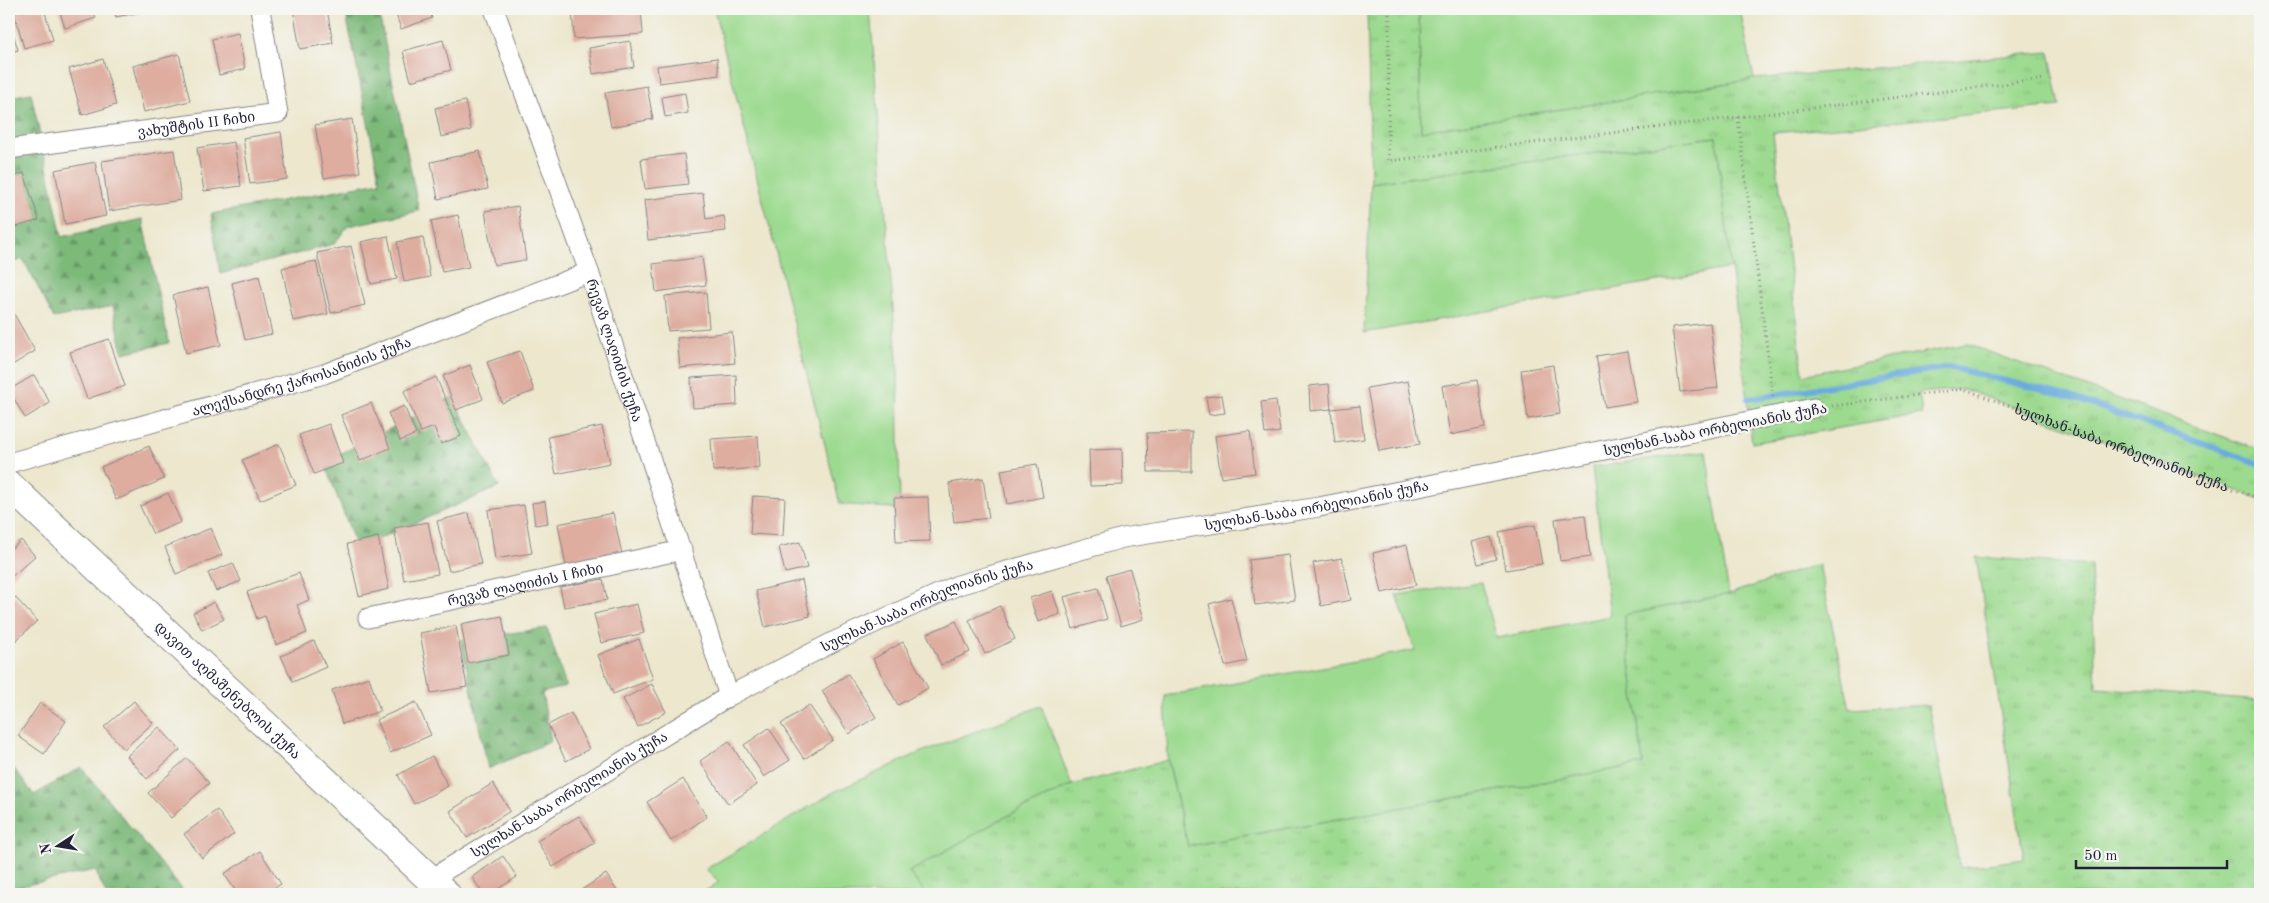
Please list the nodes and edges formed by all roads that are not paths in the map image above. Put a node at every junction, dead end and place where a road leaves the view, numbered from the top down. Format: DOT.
graph roads {
  1 [pos="260,9"];
  2 [pos="494,9"];
  3 [pos="9,149"];
  4 [pos="588,272"];
  5 [pos="1814,408"];
  6 [pos="9,463"];
  7 [pos="9,485"];
  8 [pos="682,550"];
  9 [pos="368,618"];
  10 [pos="729,696"];
  11 [pos="439,887"];
  1 -- 3 [label="street, ვახუშტის II ჩიხი"];
  2 -- 4 [label="street, რევაზ ლაღიძის ქუჩა"];
  4 -- 6 [label="street, ალექსანდრე ქაროსანიძის ქუჩა"];
  4 -- 8 [label="street, რევაზ ლაღიძის ქუჩა"];
  5 -- 10 [label="street, სულხან-საბა ორბელიანის ქუჩა"];
  7 -- 11 [label="main road, დავით აღმაშენებლის ქუჩა"];
  8 -- 9 [label="street, რევაზ ლაღიძის I ჩიხი"];
  8 -- 10 [label="street, რევაზ ლაღიძის ქუჩა"];
  10 -- 11 [label="street, სულხან-საბა ორბელიანის ქუჩა"];
}
